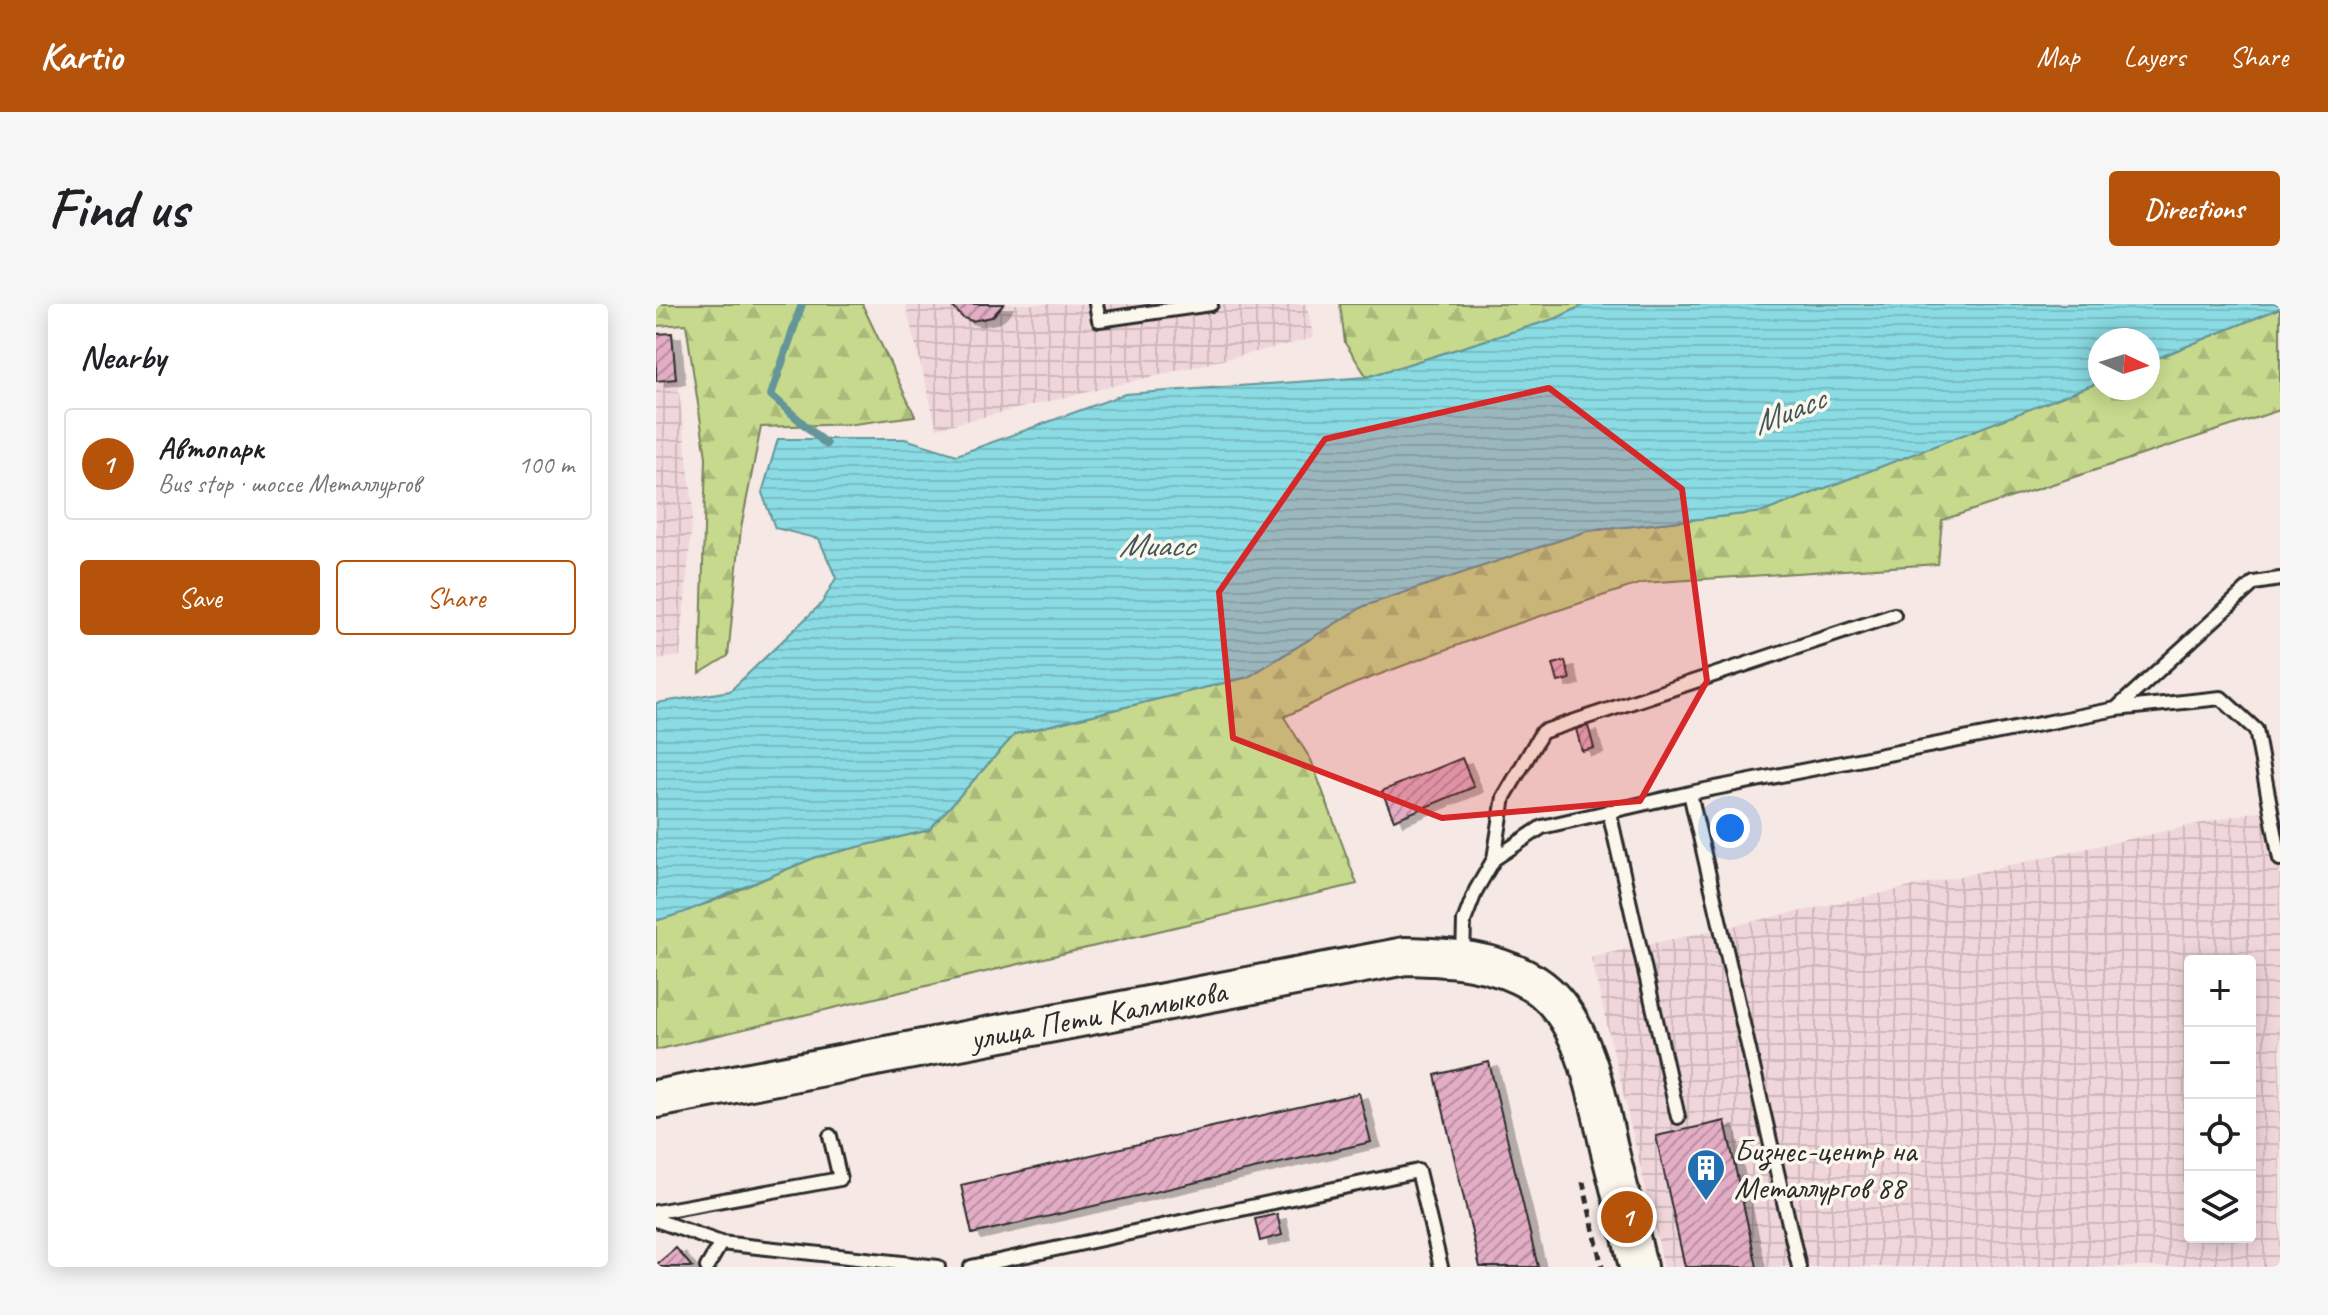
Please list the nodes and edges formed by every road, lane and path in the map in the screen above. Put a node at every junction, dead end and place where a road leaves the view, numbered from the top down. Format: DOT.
graph roads {
  1 [pos="1096,304"];
  2 [pos="1211,304"];
  3 [pos="2280,579"];
  4 [pos="1894,615"];
  5 [pos="2116,709"];
  6 [pos="1690,793"];
  7 [pos="1609,811"];
  8 [pos="1494,859"];
  9 [pos="2280,859"];
  10 [pos="1463,958"];
  11 [pos="656,1099"];
  12 [pos="1678,1117"];
  13 [pos="830,1136"];
  14 [pos="1580,1167"];
  15 [pos="656,1212"];
  16 [pos="656,1220"];
  17 [pos="721,1243"];
  18 [pos="707,1267"];
  19 [pos="938,1267"];
  20 [pos="971,1267"];
  21 [pos="1441,1267"];
  22 [pos="1602,1267"];
  23 [pos="1638,1267"];
  24 [pos="1799,1267"];
  1 -- 2 [label="lane"];
  3 -- 5 [label="lane"];
  4 -- 8 [label="lane"];
  5 -- 6 [label="lane"];
  5 -- 9 [label="lane"];
  6 -- 7 [label="lane"];
  6 -- 24 [label="lane"];
  7 -- 8 [label="lane"];
  7 -- 12 [label="lane"];
  8 -- 10 [label="lane"];
  10 -- 11 [label="main road, улица Пети Калмыкова"];
  10 -- 23 [label="main road, улица Пети Калмыкова"];
  13 -- 15 [label="lane"];
  14 -- 22 [label="path"];
  16 -- 17 [label="lane"];
  17 -- 18 [label="lane"];
  17 -- 19 [label="lane"];
  20 -- 21 [label="lane"];
}
